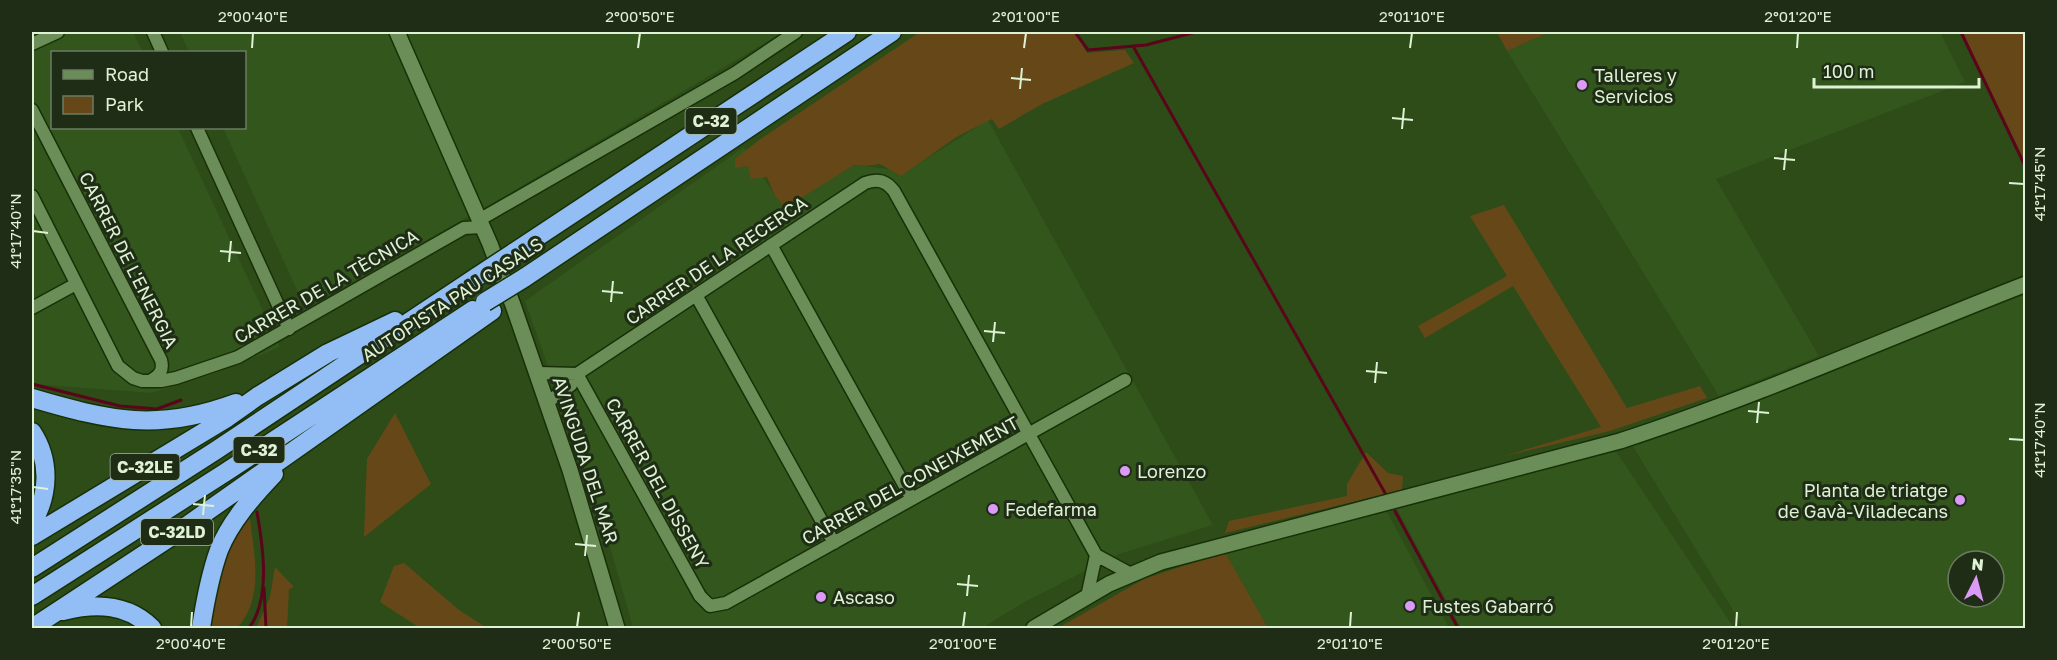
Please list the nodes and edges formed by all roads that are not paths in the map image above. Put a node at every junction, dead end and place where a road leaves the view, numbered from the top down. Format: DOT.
graph roads {
  1 [pos="58,32"];
  2 [pos="153,32"];
  3 [pos="397,32"];
  4 [pos="795,32"];
  5 [pos="847,32"];
  6 [pos="892,32"];
  7 [pos="32,44"];
  8 [pos="162,51"];
  9 [pos="32,110"];
  10 [pos="197,129"];
  11 [pos="32,196"];
  12 [pos="481,224"];
  13 [pos="771,245"];
  14 [pos="76,284"];
  15 [pos="2025,284"];
  16 [pos="462,288"];
  17 [pos="696,295"];
  18 [pos="489,307"];
  19 [pos="32,308"];
  20 [pos="289,329"];
  21 [pos="538,373"];
  22 [pos="577,374"];
  23 [pos="1125,380"];
  24 [pos="150,381"];
  25 [pos="258,396"];
  26 [pos="32,398"];
  27 [pos="548,402"];
  28 [pos="32,432"];
  29 [pos="1028,434"];
  30 [pos="297,449"];
  31 [pos="912,499"];
  32 [pos="32,524"];
  33 [pos="32,536"];
  34 [pos="834,543"];
  35 [pos="1095,555"];
  36 [pos="32,568"];
  37 [pos="1131,574"];
  38 [pos="32,596"];
  39 [pos="1087,597"];
  40 [pos="710,606"];
  41 [pos="55,613"];
  42 [pos="32,628"];
  43 [pos="152,628"];
  44 [pos="201,628"];
  45 [pos="617,628"];
  46 [pos="1034,628"];
  1 -- 7 [label="street"];
  2 -- 8 [label="street"];
  3 -- 12 [label="main road, AVINGUDA DEL MAR"];
  4 -- 12 [label="street, CARRER DE LA TÈCNICA"];
  5 -- 16 [label="highway, AUTOPISTA PAU CASALS / C-32, bridge"];
  6 -- 18 [label="highway, AUTOPISTA PAU CASALS / C-32, bridge"];
  9 -- 24 [label="street, CARRER DE L'ENERGIA"];
  10 -- 20 [label="street"];
  11 -- 14 [label="street"];
  12 -- 20 [label="street, CARRER DE LA TÈCNICA"];
  12 -- 21 [label="main road, AVINGUDA DEL MAR"];
  13 -- 17 [label="street, CARRER DE LA RECERCA"];
  13 -- 29 [label="street, CARRER DE LA RECERCA"];
  13 -- 31 [label="street"];
  14 -- 19 [label="street"];
  14 -- 24 [label="street"];
  15 -- 37 [label="main road"];
  16 -- 25 [label="highway, C-32LE"];
  16 -- 36 [label="highway, AUTOPISTA PAU CASALS / C-32"];
  17 -- 22 [label="street, CARRER DE LA RECERCA"];
  17 -- 34 [label="street"];
  18 -- 30 [label="highway, C-32LD"];
  18 -- 38 [label="highway, AUTOPISTA PAU CASALS / C-32"];
  20 -- 24 [label="street, CARRER DE LA TÈCNICA"];
  21 -- 22 [label="street"];
  21 -- 27 [label="main road, AVINGUDA DEL MAR"];
  22 -- 27 [label="street, CARRER DE LA RECERCA"];
  22 -- 40 [label="street, CARRER DEL DISSENY"];
  23 -- 29 [label="street, CARRER DEL CONEIXEMENT"];
  25 -- 26 [label="highway"];
  25 -- 33 [label="highway, C-32LE"];
  27 -- 45 [label="main road, AVINGUDA DEL MAR"];
  28 -- 32 [label="highway"];
  29 -- 31 [label="street, CARRER DEL CONEIXEMENT"];
  29 -- 35 [label="street"];
  30 -- 41 [label="highway, C-32LD"];
  30 -- 44 [label="highway"];
  31 -- 34 [label="street, CARRER DEL CONEIXEMENT"];
  34 -- 40 [label="street, CARRER DEL CONEIXEMENT"];
  35 -- 37 [label="street"];
  35 -- 39 [label="street"];
  37 -- 39 [label="main road"];
  39 -- 46 [label="main road"];
  41 -- 42 [label="highway, C-32LD"];
  41 -- 43 [label="highway"];
}
